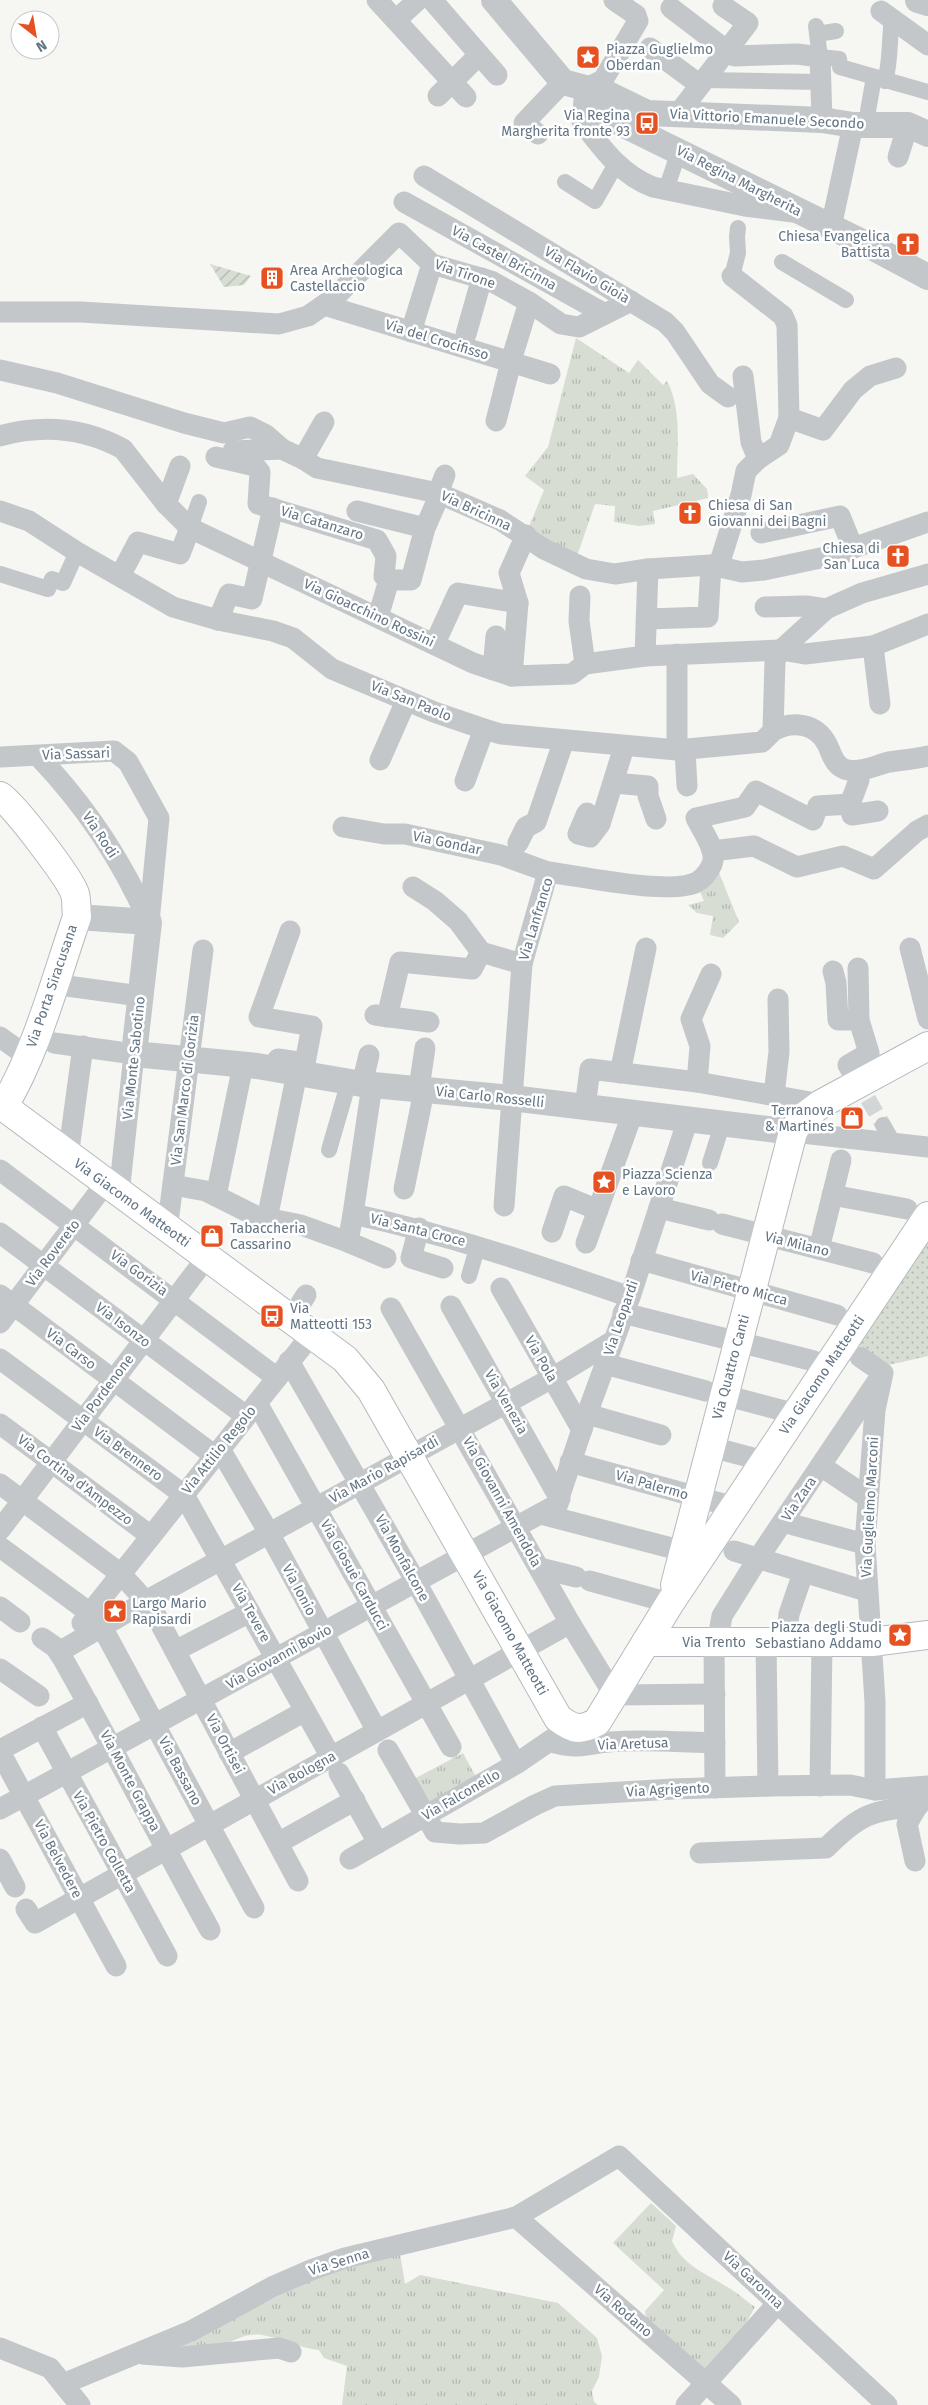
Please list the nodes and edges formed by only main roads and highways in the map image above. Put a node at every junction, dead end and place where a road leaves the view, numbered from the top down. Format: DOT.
graph roads {
  1 [pos="0,796"];
  2 [pos="928,1046"];
  3 [pos="1,1107"];
  4 [pos="918,1212"];
  5 [pos="670,1603"];
  6 [pos="928,1635"];
  7 [pos="646,1642"];
  1 -- 3 [label="main road, Via Porta Siracusana"];
  2 -- 5 [label="main road, Via Quattro Canti"];
  3 -- 7 [label="main road, Via Giacomo Matteotti"];
  4 -- 5 [label="main road, Via Giacomo Matteotti"];
  5 -- 7 [label="main road, Via Giacomo Matteotti"];
  6 -- 7 [label="main road, Via Trento"];
}
